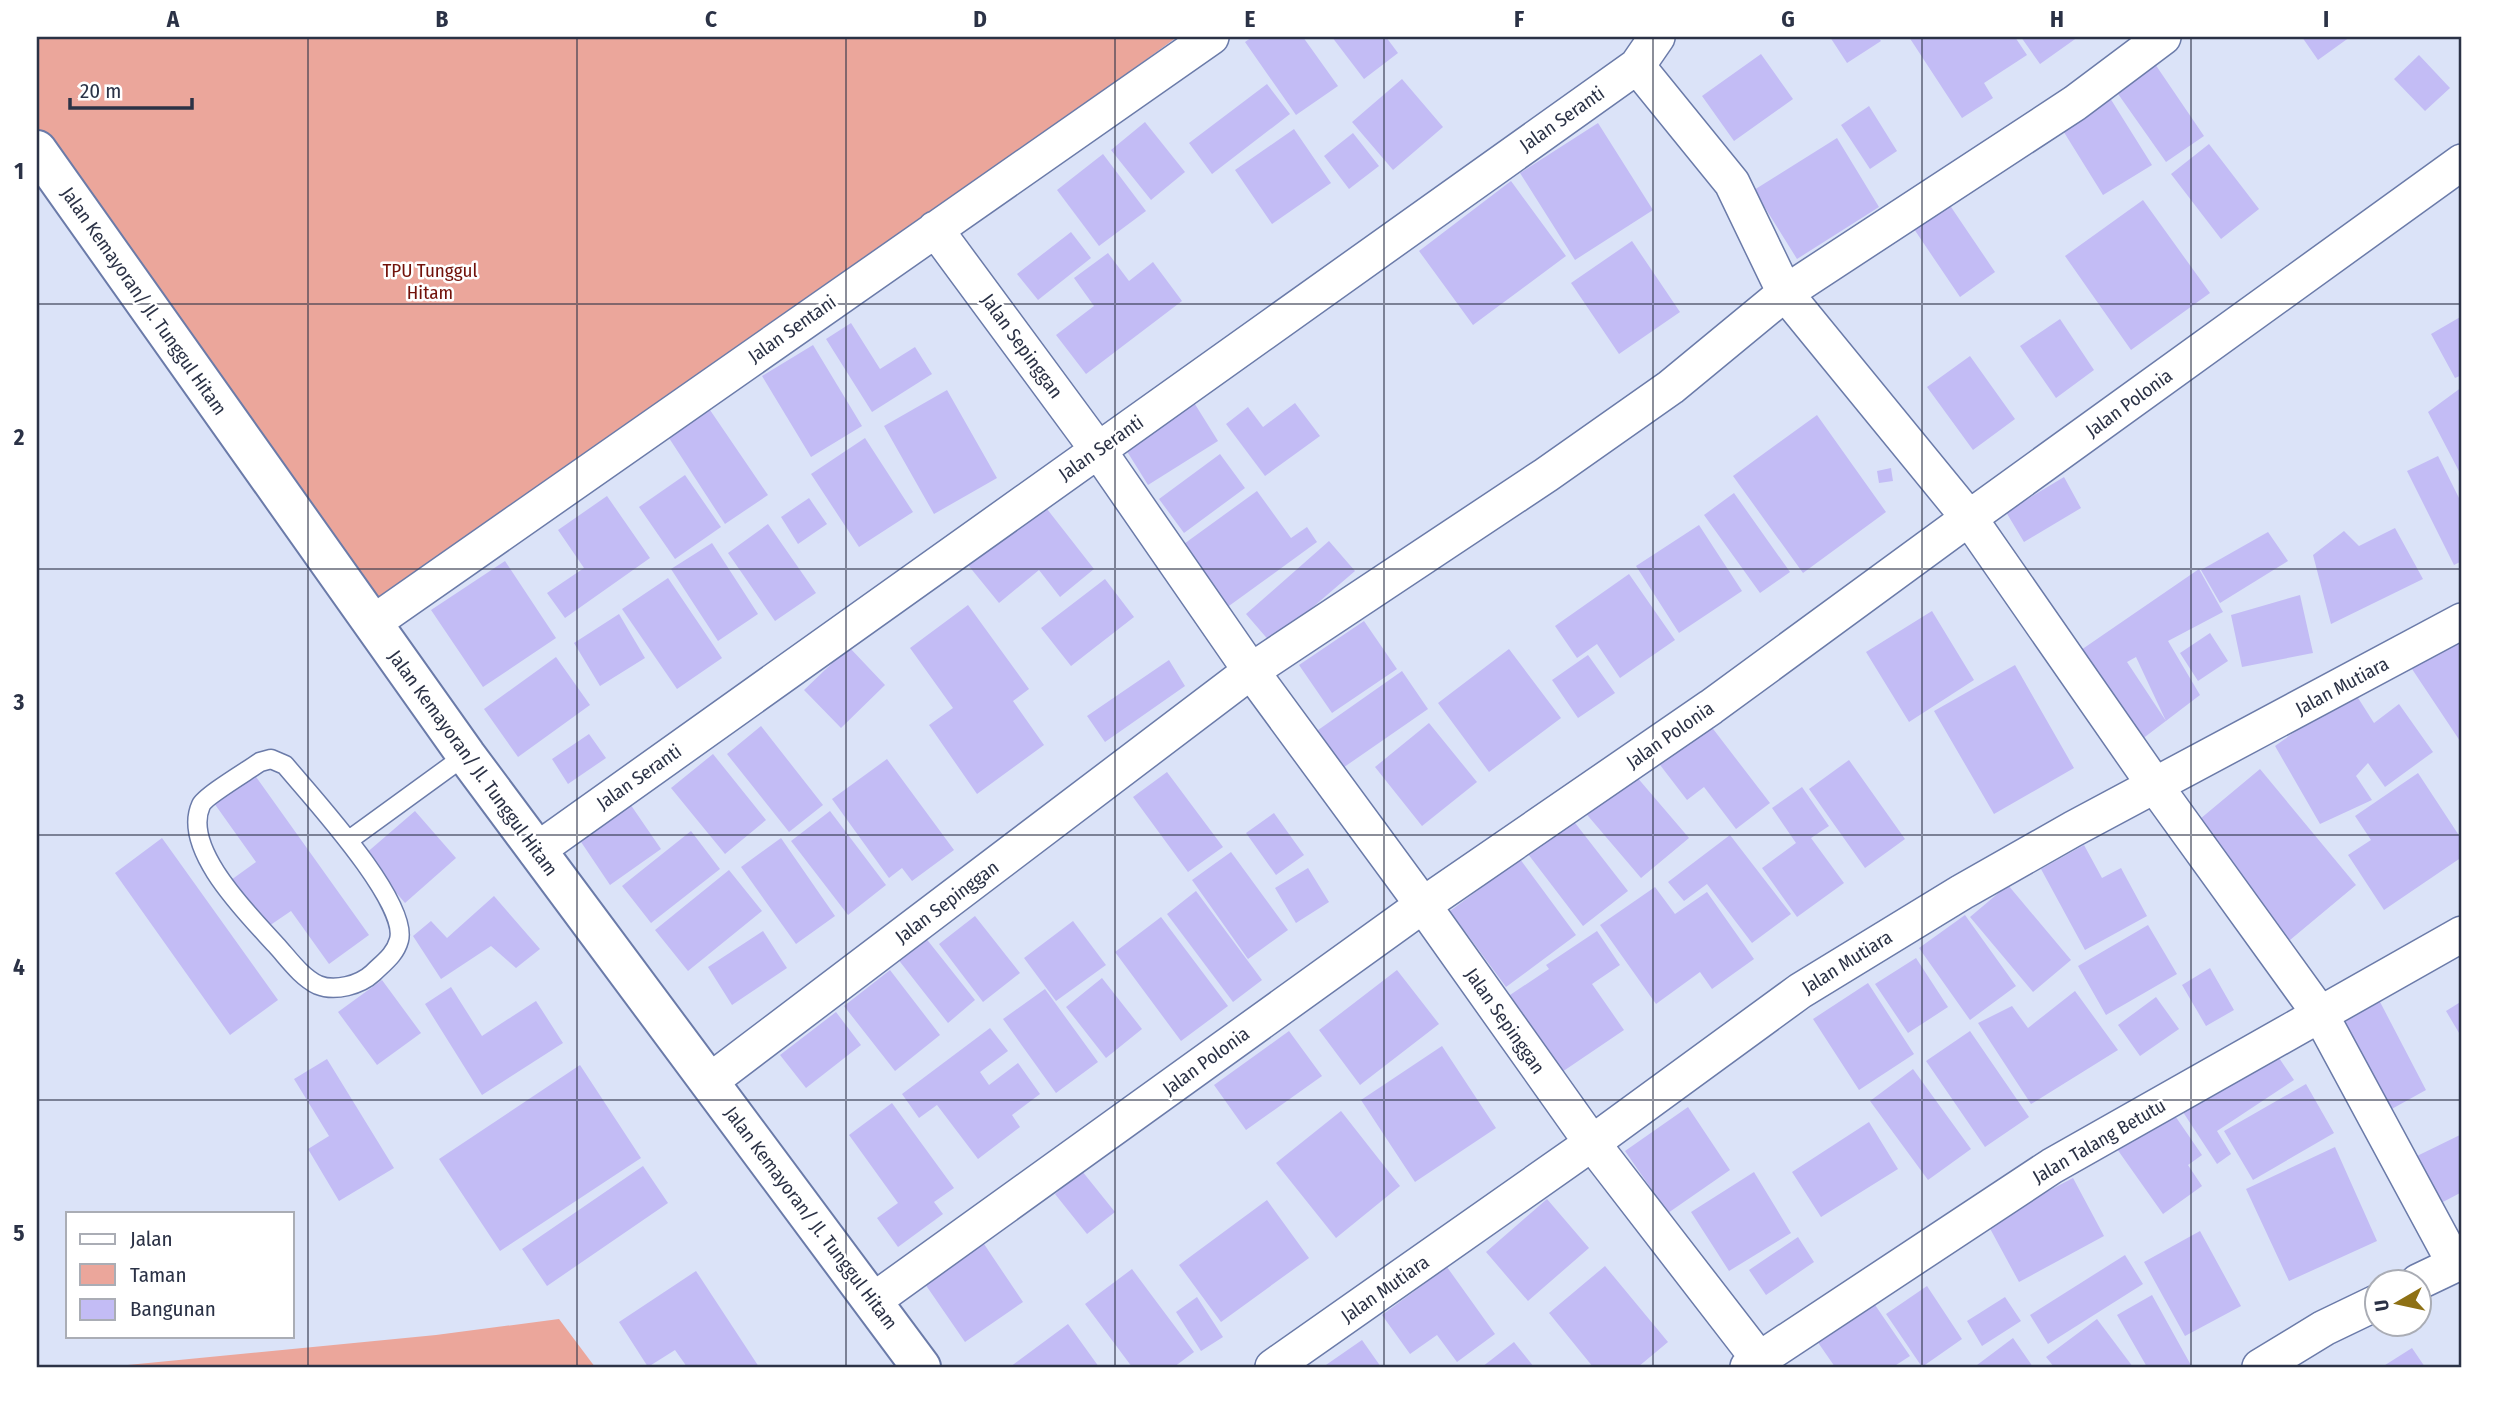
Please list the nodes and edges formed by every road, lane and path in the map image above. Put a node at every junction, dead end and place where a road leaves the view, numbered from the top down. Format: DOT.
graph roads {
  1 [pos="1211,37"];
  2 [pos="1657,37"];
  3 [pos="2162,37"];
  4 [pos="1637,65"];
  5 [pos="37,150"];
  6 [pos="2462,162"];
  7 [pos="935,229"];
  8 [pos="1785,293"];
  9 [pos="1098,450"];
  10 [pos="1969,518"];
  11 [pos="2462,621"];
  12 [pos="373,622"];
  13 [pos="1251,671"];
  14 [pos="466,755"];
  15 [pos="2155,787"];
  16 [pos="349,840"];
  17 [pos="536,850"];
  18 [pos="1423,905"];
  19 [pos="2462,934"];
  20 [pos="2320,1014"];
  21 [pos="709,1082"];
  22 [pos="1592,1143"];
  23 [pos="2459,1262"];
  24 [pos="2432,1275"];
  25 [pos="873,1301"];
  26 [pos="2362,1310"];
  27 [pos="1757,1365"];
  28 [pos="921,1367"];
  29 [pos="1273,1367"];
  30 [pos="2260,1367"];
  1 -- 7 [label="street, Jalan Sentani"];
  2 -- 4 [label="street, Jalan Seranti"];
  3 -- 8 [label="street"];
  4 -- 8 [label="street"];
  4 -- 9 [label="street, Jalan Seranti"];
  5 -- 12 [label="street, Jalan Kemayoran/ Jl. Tunggul Hitam"];
  6 -- 10 [label="street, Jalan Polonia"];
  7 -- 9 [label="street, Jalan Sepinggan"];
  7 -- 12 [label="street, Jalan Sentani"];
  8 -- 10 [label="street"];
  8 -- 13 [label="street"];
  9 -- 13 [label="street, Jalan Sepinggan"];
  9 -- 17 [label="street, Jalan Seranti"];
  10 -- 15 [label="street"];
  10 -- 18 [label="street, Jalan Polonia"];
  11 -- 15 [label="street, Jalan Mutiara"];
  12 -- 14 [label="street, Jalan Kemayoran/ Jl. Tunggul Hitam"];
  13 -- 18 [label="street, Jalan Sepinggan"];
  13 -- 21 [label="street, Jalan Sepinggan"];
  14 -- 16 [label="lane"];
  14 -- 17 [label="street, Jalan Kemayoran/ Jl. Tunggul Hitam"];
  15 -- 20 [label="street"];
  15 -- 22 [label="street, Jalan Mutiara"];
  16 -- 16 [label="lane"];
  17 -- 21 [label="street, Jalan Kemayoran/ Jl. Tunggul Hitam"];
  18 -- 22 [label="street, Jalan Sepinggan"];
  18 -- 25 [label="street, Jalan Polonia"];
  19 -- 20 [label="street, Jalan Talang Betutu"];
  20 -- 23 [label="street"];
  20 -- 27 [label="street, Jalan Talang Betutu"];
  21 -- 25 [label="street, Jalan Kemayoran/ Jl. Tunggul Hitam"];
  22 -- 27 [label="street, Jalan Sepinggan"];
  22 -- 29 [label="street, Jalan Mutiara"];
  23 -- 24 [label="street"];
  25 -- 28 [label="street, Jalan Kemayoran/ Jl. Tunggul Hitam"];
  26 -- 30 [label="street"];
}
